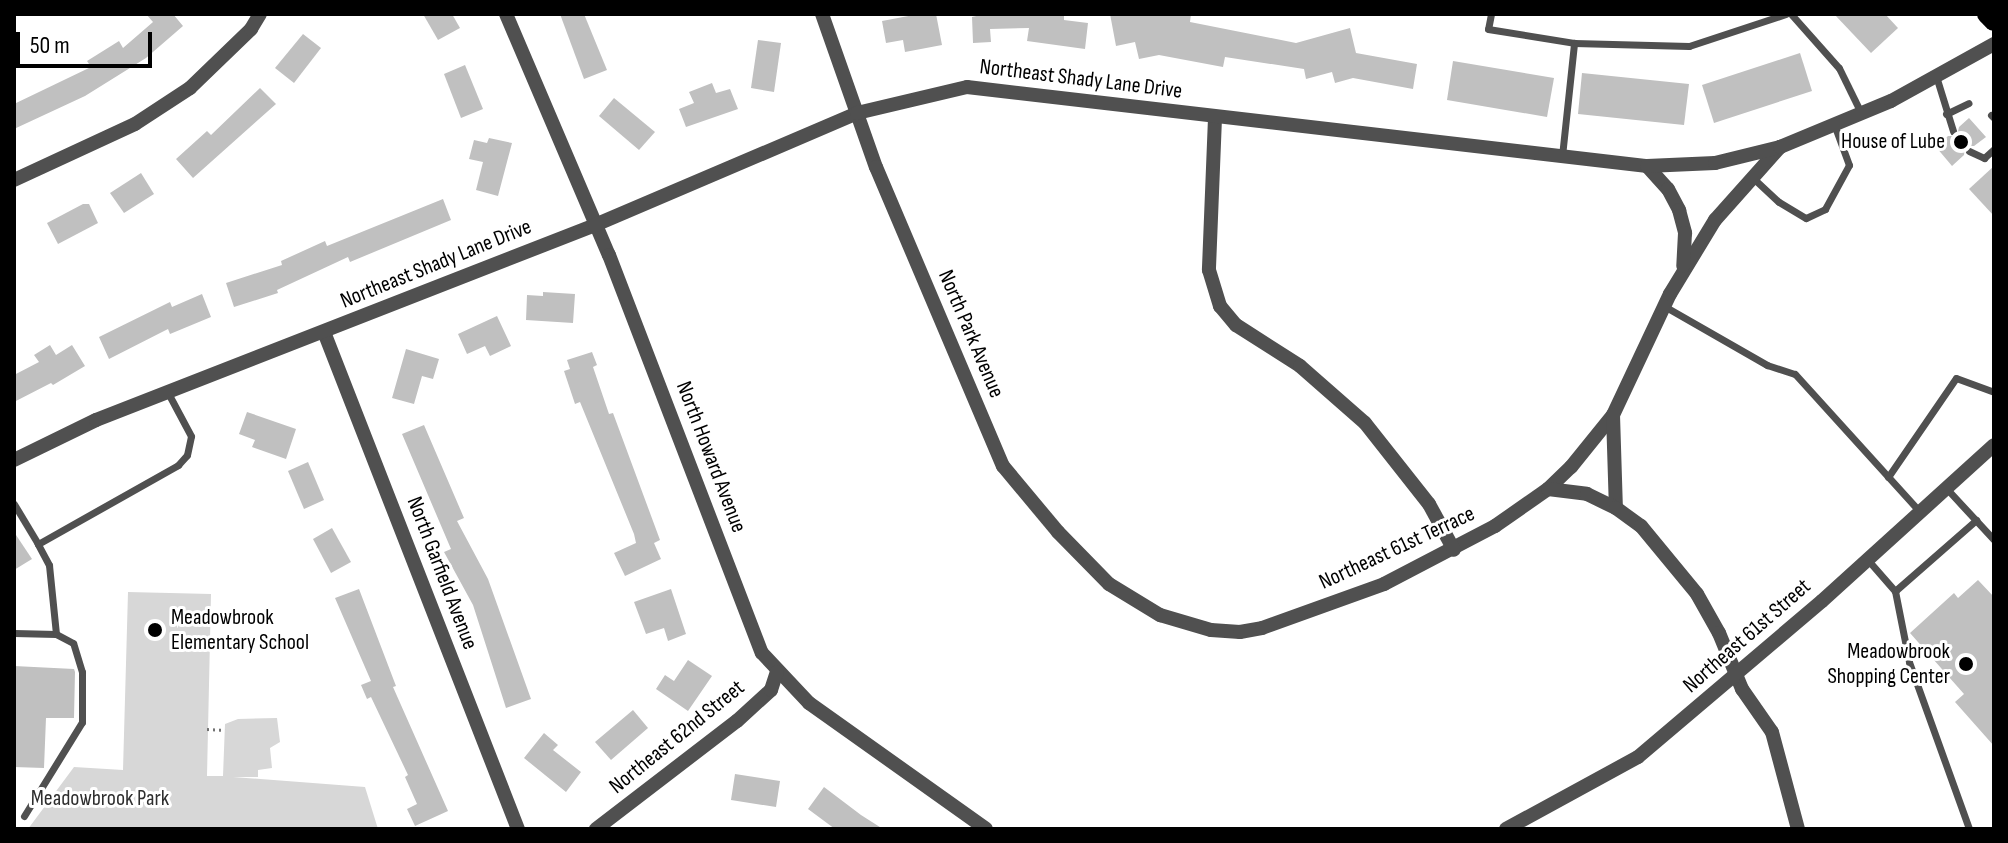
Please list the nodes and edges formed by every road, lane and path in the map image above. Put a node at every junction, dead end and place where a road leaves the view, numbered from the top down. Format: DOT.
graph roads {
  1 [pos="260,14"];
  2 [pos="506,14"];
  3 [pos="822,14"];
  4 [pos="1491,14"];
  5 [pos="1789,14"];
  6 [pos="1987,14"];
  7 [pos="1994,21"];
  8 [pos="1574,43"];
  9 [pos="1994,44"];
  10 [pos="1936,76"];
  11 [pos="1969,103"];
  12 [pos="857,113"];
  13 [pos="1861,113"];
  14 [pos="1946,114"];
  15 [pos="1215,118"];
  16 [pos="1834,124"];
  17 [pos="1953,131"];
  18 [pos="1780,147"];
  19 [pos="1994,149"];
  20 [pos="1969,151"];
  21 [pos="1562,156"];
  22 [pos="1647,166"];
  23 [pos="1751,177"];
  24 [pos="14,180"];
  25 [pos="595,225"];
  26 [pos="1683,270"];
  27 [pos="1664,306"];
  28 [pos="324,332"];
  29 [pos="167,391"];
  30 [pos="1994,392"];
  31 [pos="1613,415"];
  32 [pos="1994,445"];
  33 [pos="14,460"];
  34 [pos="1888,477"];
  35 [pos="1946,488"];
  36 [pos="1548,489"];
  37 [pos="14,504"];
  38 [pos="1616,508"];
  39 [pos="1920,512"];
  40 [pos="1976,520"];
  41 [pos="1994,524"];
  42 [pos="1986,531"];
  43 [pos="1994,540"];
  44 [pos="38,544"];
  45 [pos="1454,550"];
  46 [pos="1867,559"];
  47 [pos="1895,591"];
  48 [pos="1160,615"];
  49 [pos="14,633"];
  50 [pos="56,634"];
  51 [pos="777,672"];
  52 [pos="1735,674"];
  53 [pos="207,729"];
  54 [pos="225,730"];
  55 [pos="24,816"];
  56 [pos="518,829"];
  57 [pos="596,829"];
  58 [pos="986,829"];
  59 [pos="1506,829"];
  60 [pos="1798,829"];
  61 [pos="1969,829"];
  1 -- 24 [label="street"];
  2 -- 25 [label="street, North Howard Avenue"];
  3 -- 12 [label="street, North Park Avenue"];
  4 -- 8 [label="lane"];
  5 -- 8 [label="lane"];
  5 -- 13 [label="lane"];
  6 -- 7 [label="main road"];
  8 -- 21 [label="lane"];
  9 -- 10 [label="street, Northeast Shady Lane Drive"];
  10 -- 13 [label="street, Northeast Shady Lane Drive"];
  10 -- 14 [label="lane"];
  11 -- 14 [label="lane"];
  12 -- 15 [label="street, Northeast Shady Lane Drive"];
  12 -- 25 [label="street, Northeast Shady Lane Drive"];
  12 -- 48 [label="street, North Park Avenue"];
  13 -- 16 [label="street, Northeast Shady Lane Drive"];
  14 -- 17 [label="lane"];
  15 -- 21 [label="street, Northeast Shady Lane Drive"];
  15 -- 45 [label="street"];
  16 -- 18 [label="street, Northeast Shady Lane Drive"];
  16 -- 23 [label="lane"];
  18 -- 22 [label="street, Northeast Shady Lane Drive"];
  18 -- 23 [label="street, Northeast 61st Terrace"];
  19 -- 20 [label="lane"];
  21 -- 22 [label="street, Northeast Shady Lane Drive"];
  22 -- 26 [label="street, Northeast 61st Terrace"];
  23 -- 26 [label="street, Northeast 61st Terrace"];
  25 -- 28 [label="street, Northeast Shady Lane Drive"];
  25 -- 51 [label="street, North Howard Avenue"];
  26 -- 27 [label="street, Northeast 61st Terrace"];
  27 -- 31 [label="street, Northeast 61st Terrace"];
  27 -- 34 [label="lane"];
  28 -- 29 [label="street, Northeast Shady Lane Drive"];
  28 -- 56 [label="street, North Garfield Avenue"];
  29 -- 33 [label="street, Northeast Shady Lane Drive"];
  29 -- 44 [label="lane"];
  30 -- 34 [label="lane"];
  31 -- 36 [label="street, Northeast 61st Terrace"];
  31 -- 38 [label="street, Northeast 61st Terrace"];
  32 -- 35 [label="street, Northeast 61st Street"];
  34 -- 39 [label="lane"];
  35 -- 39 [label="street, Northeast 61st Street"];
  35 -- 40 [label="lane"];
  36 -- 38 [label="street"];
  36 -- 45 [label="street, Northeast 61st Terrace"];
  37 -- 44 [label="lane"];
  38 -- 52 [label="street"];
  39 -- 46 [label="street, Northeast 61st Street"];
  40 -- 42 [label="lane"];
  40 -- 47 [label="lane"];
  41 -- 42 [label="lane"];
  42 -- 43 [label="lane"];
  44 -- 50 [label="lane"];
  45 -- 48 [label="street, Northeast 61st Terrace"];
  46 -- 47 [label="lane"];
  46 -- 52 [label="street, Northeast 61st Street"];
  47 -- 61 [label="lane"];
  49 -- 50 [label="lane"];
  50 -- 55 [label="lane"];
  51 -- 57 [label="street, Northeast 62nd Street"];
  51 -- 58 [label="street, North Howard Avenue"];
  52 -- 59 [label="street, Northeast 61st Street"];
  52 -- 60 [label="street"];
  53 -- 54 [label="path"];
}
